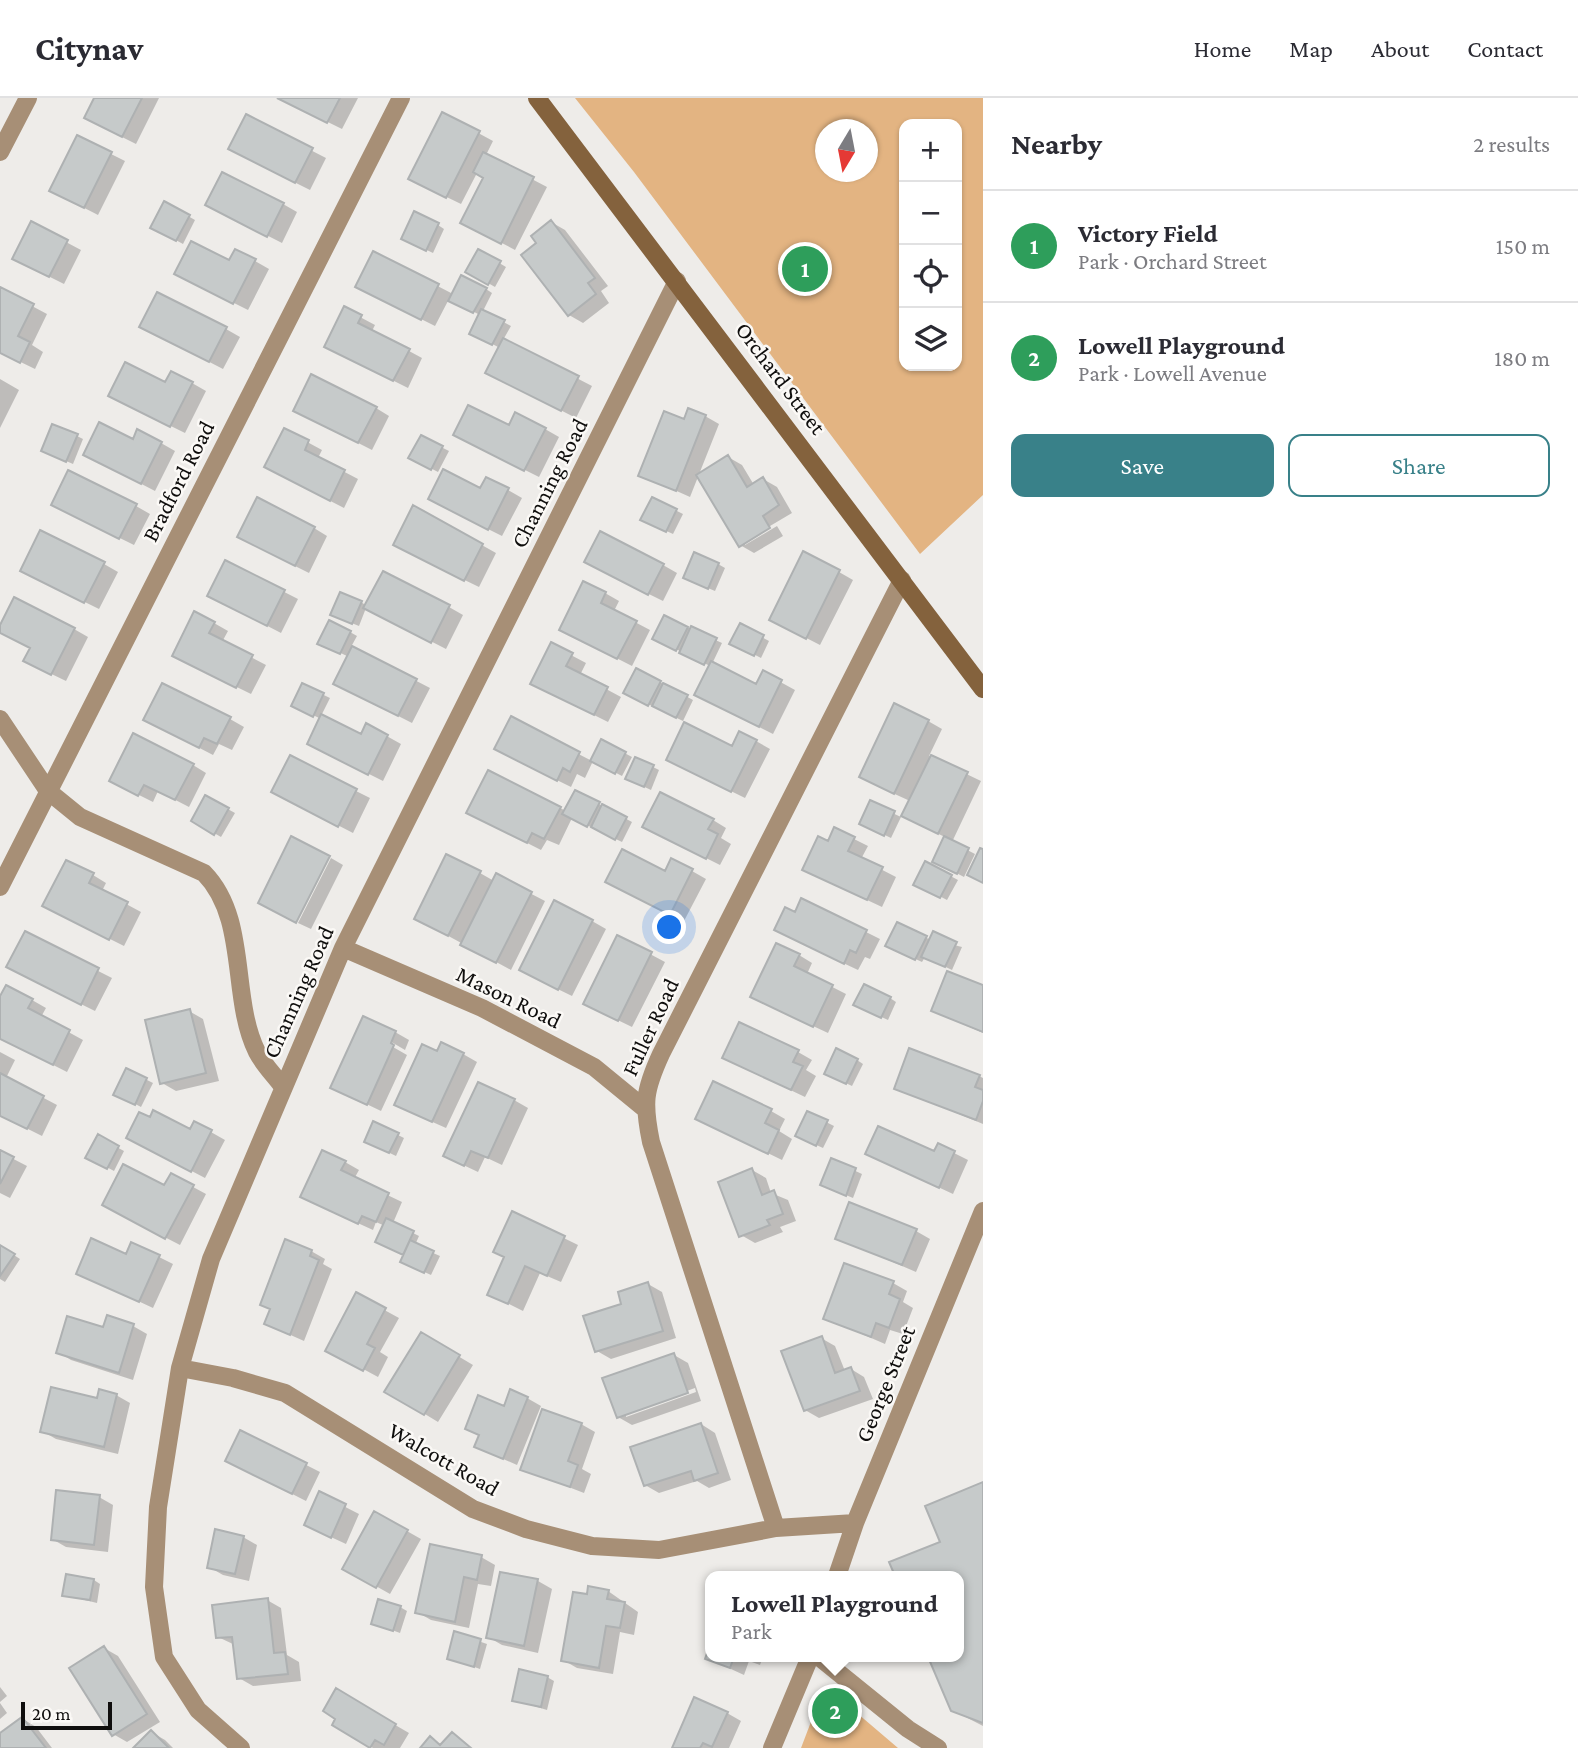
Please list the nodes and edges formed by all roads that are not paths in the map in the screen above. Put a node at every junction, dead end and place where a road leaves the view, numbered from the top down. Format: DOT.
graph roads {
  1 [pos="28,98"];
  2 [pos="401,98"];
  3 [pos="537,98"];
  4 [pos="0,152"];
  5 [pos="677,281"];
  6 [pos="902,580"];
  7 [pos="983,689"];
  8 [pos="0,719"];
  9 [pos="48,791"];
  10 [pos="0,887"];
  11 [pos="343,948"];
  12 [pos="283,1087"];
  13 [pos="644,1108"];
  14 [pos="983,1211"];
  15 [pos="180,1368"];
  16 [pos="855,1523"];
  17 [pos="776,1528"];
  18 [pos="839,1571"];
  19 [pos="808,1662"];
  20 [pos="824,1662"];
  21 [pos="241,1748"];
  22 [pos="772,1748"];
  23 [pos="938,1748"];
  1 -- 4 [label="street"];
  2 -- 9 [label="street, Bradford Road"];
  3 -- 5 [label="main road, Orchard Street"];
  5 -- 6 [label="main road, Orchard Street"];
  5 -- 11 [label="street, Channing Road"];
  6 -- 7 [label="main road, Orchard Street"];
  6 -- 13 [label="street, Fuller Road"];
  8 -- 9 [label="street"];
  9 -- 10 [label="street, Bradford Road"];
  9 -- 12 [label="street"];
  11 -- 12 [label="street, Channing Road"];
  11 -- 13 [label="street, Mason Road"];
  12 -- 15 [label="street, Channing Road"];
  13 -- 17 [label="street, Fuller Road"];
  14 -- 16 [label="street, George Street"];
  15 -- 17 [label="street, Walcott Road"];
  15 -- 21 [label="street, Channing Road"];
  16 -- 17 [label="street"];
  16 -- 18 [label="street, George Street"];
  19 -- 22 [label="street"];
  20 -- 23 [label="street"];
}
